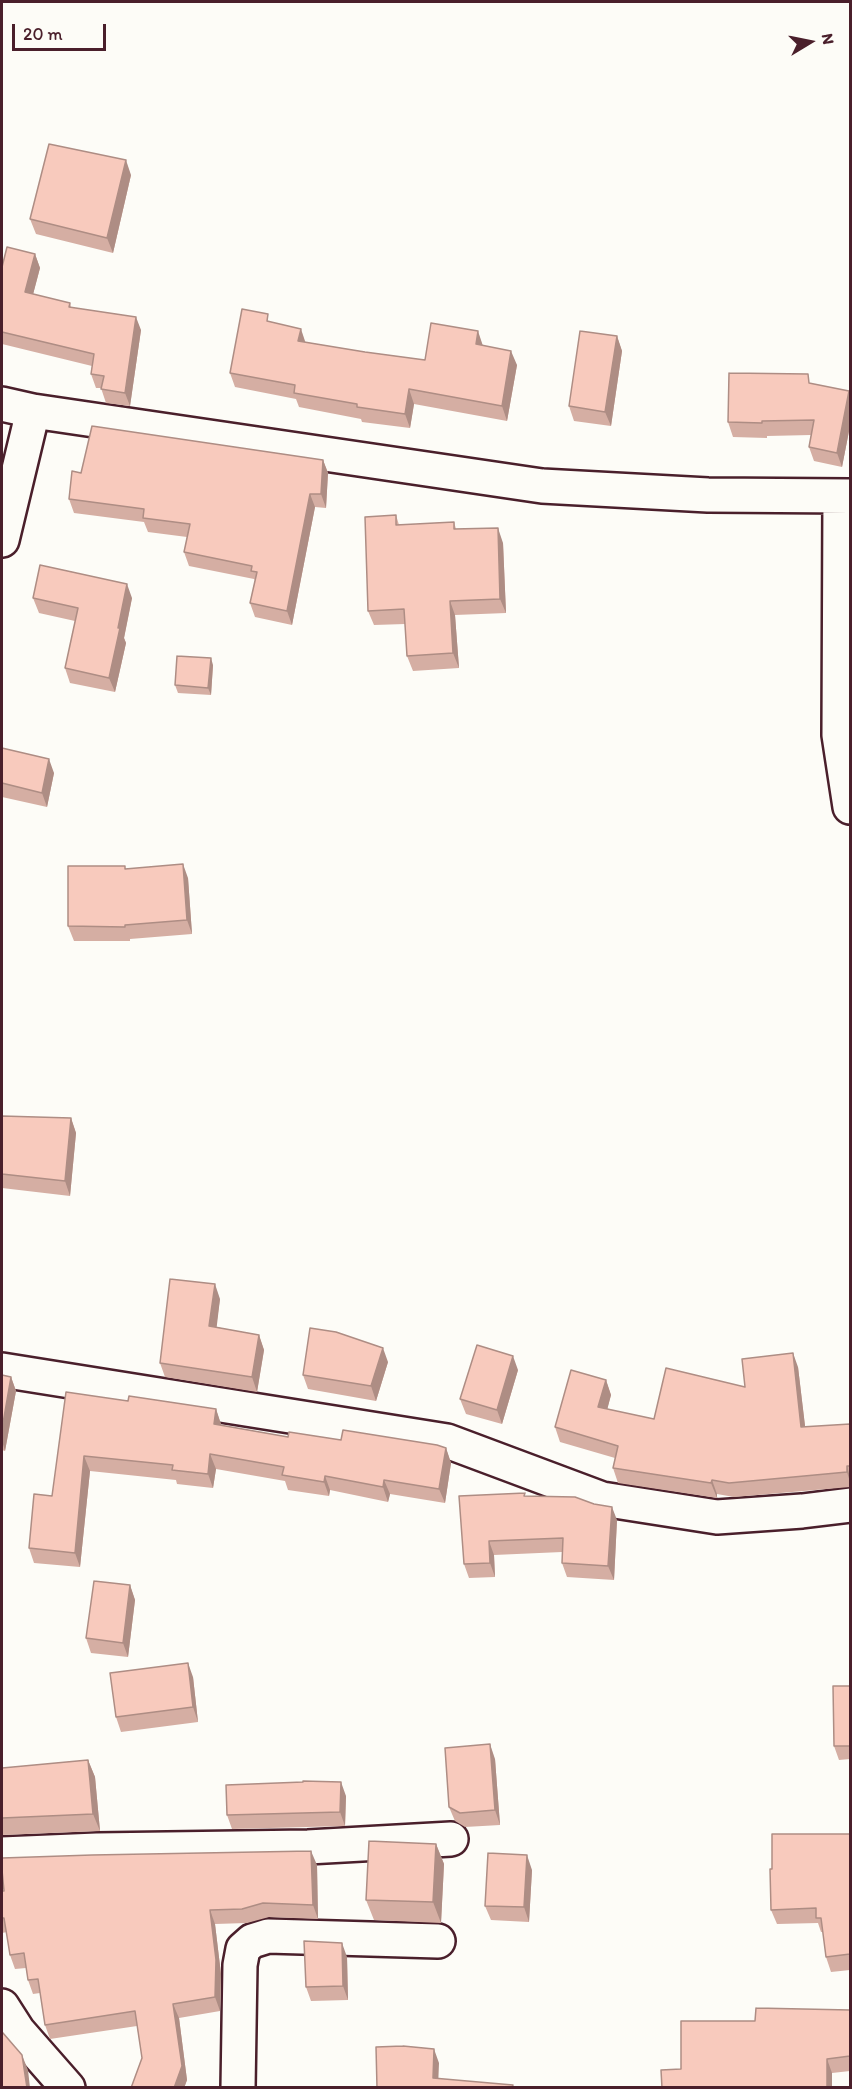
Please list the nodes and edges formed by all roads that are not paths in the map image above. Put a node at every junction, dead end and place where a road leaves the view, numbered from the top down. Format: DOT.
graph roads {
  1 [pos="2,404"];
  2 [pos="33,411"];
  3 [pos="845,496"];
  4 [pos="2,540"];
  5 [pos="850,807"];
  6 [pos="2,1370"];
  7 [pos="850,1505"];
  8 [pos="451,1839"];
  9 [pos="2,1854"];
  10 [pos="438,1941"];
  11 [pos="2,2006"];
  12 [pos="68,2088"];
  13 [pos="238,2088"];
  1 -- 2 [label="street"];
  2 -- 3 [label="street"];
  2 -- 4 [label="street"];
  3 -- 5 [label="street"];
  6 -- 7 [label="street"];
  8 -- 9 [label="street"];
  10 -- 13 [label="street"];
  11 -- 12 [label="street"];
}
